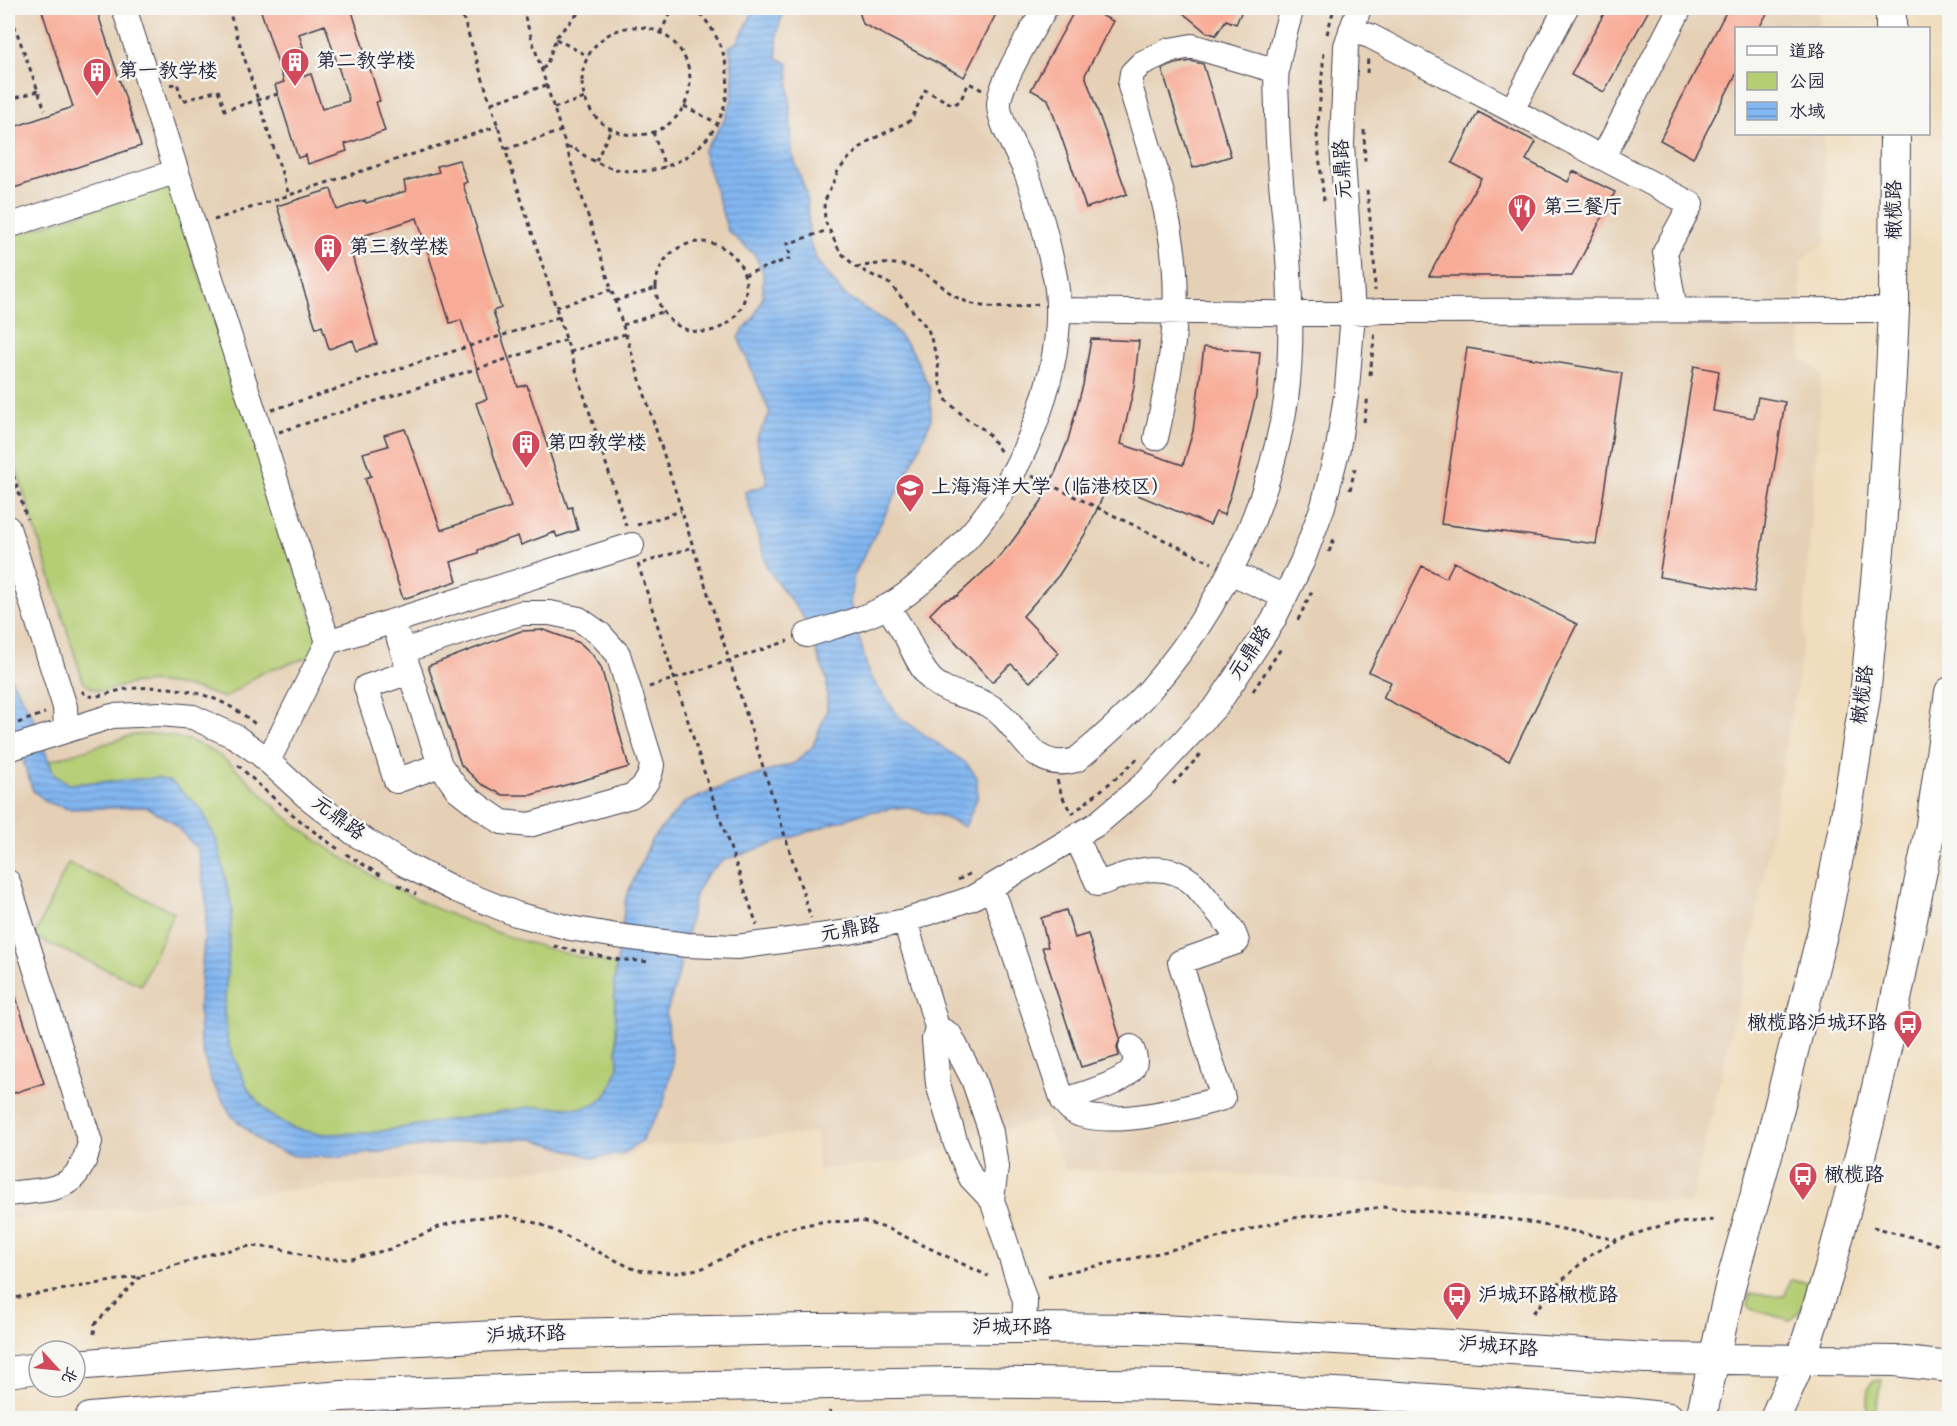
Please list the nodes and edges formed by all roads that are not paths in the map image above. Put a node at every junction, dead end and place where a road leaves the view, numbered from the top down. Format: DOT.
graph roads {
  1 [pos="124,8"];
  2 [pos="1045,8"];
  3 [pos="1292,8"];
  4 [pos="1359,8"];
  5 [pos="1566,8"];
  6 [pos="1680,8"];
  7 [pos="1891,8"];
  8 [pos="1891,27"];
  9 [pos="1361,33"];
  10 [pos="1276,71"];
  11 [pos="1512,110"];
  12 [pos="1895,135"];
  13 [pos="1602,157"];
  14 [pos="175,172"];
  15 [pos="8,226"];
  16 [pos="1060,310"];
  17 [pos="1675,310"];
  18 [pos="1894,310"];
  19 [pos="1176,312"];
  20 [pos="1365,312"];
  21 [pos="1291,313"];
  22 [pos="1156,438"];
  23 [pos="8,528"];
  24 [pos="635,555"];
  25 [pos="1230,572"];
  26 [pos="1285,597"];
  27 [pos="888,607"];
  28 [pos="393,621"];
  29 [pos="807,635"];
  30 [pos="328,642"];
  31 [pos="406,662"];
  32 [pos="1950,692"];
  33 [pos="50,727"];
  34 [pos="11,748"];
  35 [pos="268,761"];
  36 [pos="440,765"];
  37 [pos="1076,837"];
  38 [pos="983,879"];
  39 [pos="8,882"];
  40 [pos="905,921"];
  41 [pos="937,1027"];
  42 [pos="1131,1047"];
  43 [pos="1063,1101"];
  44 [pos="8,1194"];
  45 [pos="992,1200"];
  46 [pos="1024,1328"];
  47 [pos="1801,1359"];
  48 [pos="1715,1360"];
  49 [pos="87,1364"];
  50 [pos="1950,1367"];
  51 [pos="27,1370"];
  52 [pos="8,1372"];
  53 [pos="90,1419"];
  54 [pos="1668,1419"];
  55 [pos="1701,1419"];
  56 [pos="1775,1419"];
  1 -- 14 [label="street"];
  2 -- 16 [label="street"];
  3 -- 10 [label="street"];
  4 -- 9 [label="street, 元鼎路"];
  5 -- 11 [label="street"];
  6 -- 13 [label="street"];
  7 -- 8 [label="main road"];
  9 -- 11 [label="street"];
  9 -- 20 [label="street, 元鼎路"];
  10 -- 19 [label="street"];
  10 -- 21 [label="street"];
  11 -- 13 [label="street"];
  12 -- 18 [label="main road, 橄榄路"];
  13 -- 17 [label="street"];
  14 -- 15 [label="street"];
  14 -- 30 [label="street"];
  16 -- 19 [label="street"];
  16 -- 27 [label="street"];
  17 -- 18 [label="street"];
  17 -- 20 [label="street"];
  18 -- 48 [label="main road, 橄榄路"];
  19 -- 21 [label="street"];
  19 -- 22 [label="street"];
  20 -- 21 [label="street"];
  20 -- 26 [label="street, 元鼎路"];
  21 -- 25 [label="street"];
  23 -- 33 [label="street"];
  24 -- 28 [label="street"];
  25 -- 26 [label="street"];
  25 -- 27 [label="street"];
  26 -- 37 [label="street, 元鼎路"];
  27 -- 29 [label="street"];
  28 -- 30 [label="street"];
  28 -- 31 [label="street"];
  30 -- 35 [label="street"];
  31 -- 36 [label="street"];
  31 -- 36 [label="street"];
  31 -- 36 [label="street"];
  32 -- 47 [label="main road"];
  33 -- 34 [label="street, 元鼎路"];
  33 -- 35 [label="street, 元鼎路"];
  35 -- 40 [label="street, 元鼎路"];
  37 -- 38 [label="street, 元鼎路"];
  37 -- 43 [label="street"];
  38 -- 40 [label="street, 元鼎路"];
  38 -- 43 [label="street"];
  39 -- 44 [label="street"];
  40 -- 41 [label="street"];
  41 -- 45 [label="street"];
  41 -- 45 [label="street"];
  42 -- 43 [label="street"];
  45 -- 46 [label="street"];
  46 -- 48 [label="main road, 沪城环路"];
  46 -- 49 [label="main road, 沪城环路"];
  47 -- 48 [label="main road, 沪城环路"];
  47 -- 50 [label="main road, 沪城环路"];
  47 -- 56 [label="main road"];
  48 -- 55 [label="main road, 橄榄路"];
  51 -- 52 [label="main road"];
  53 -- 54 [label="main road"];
}
